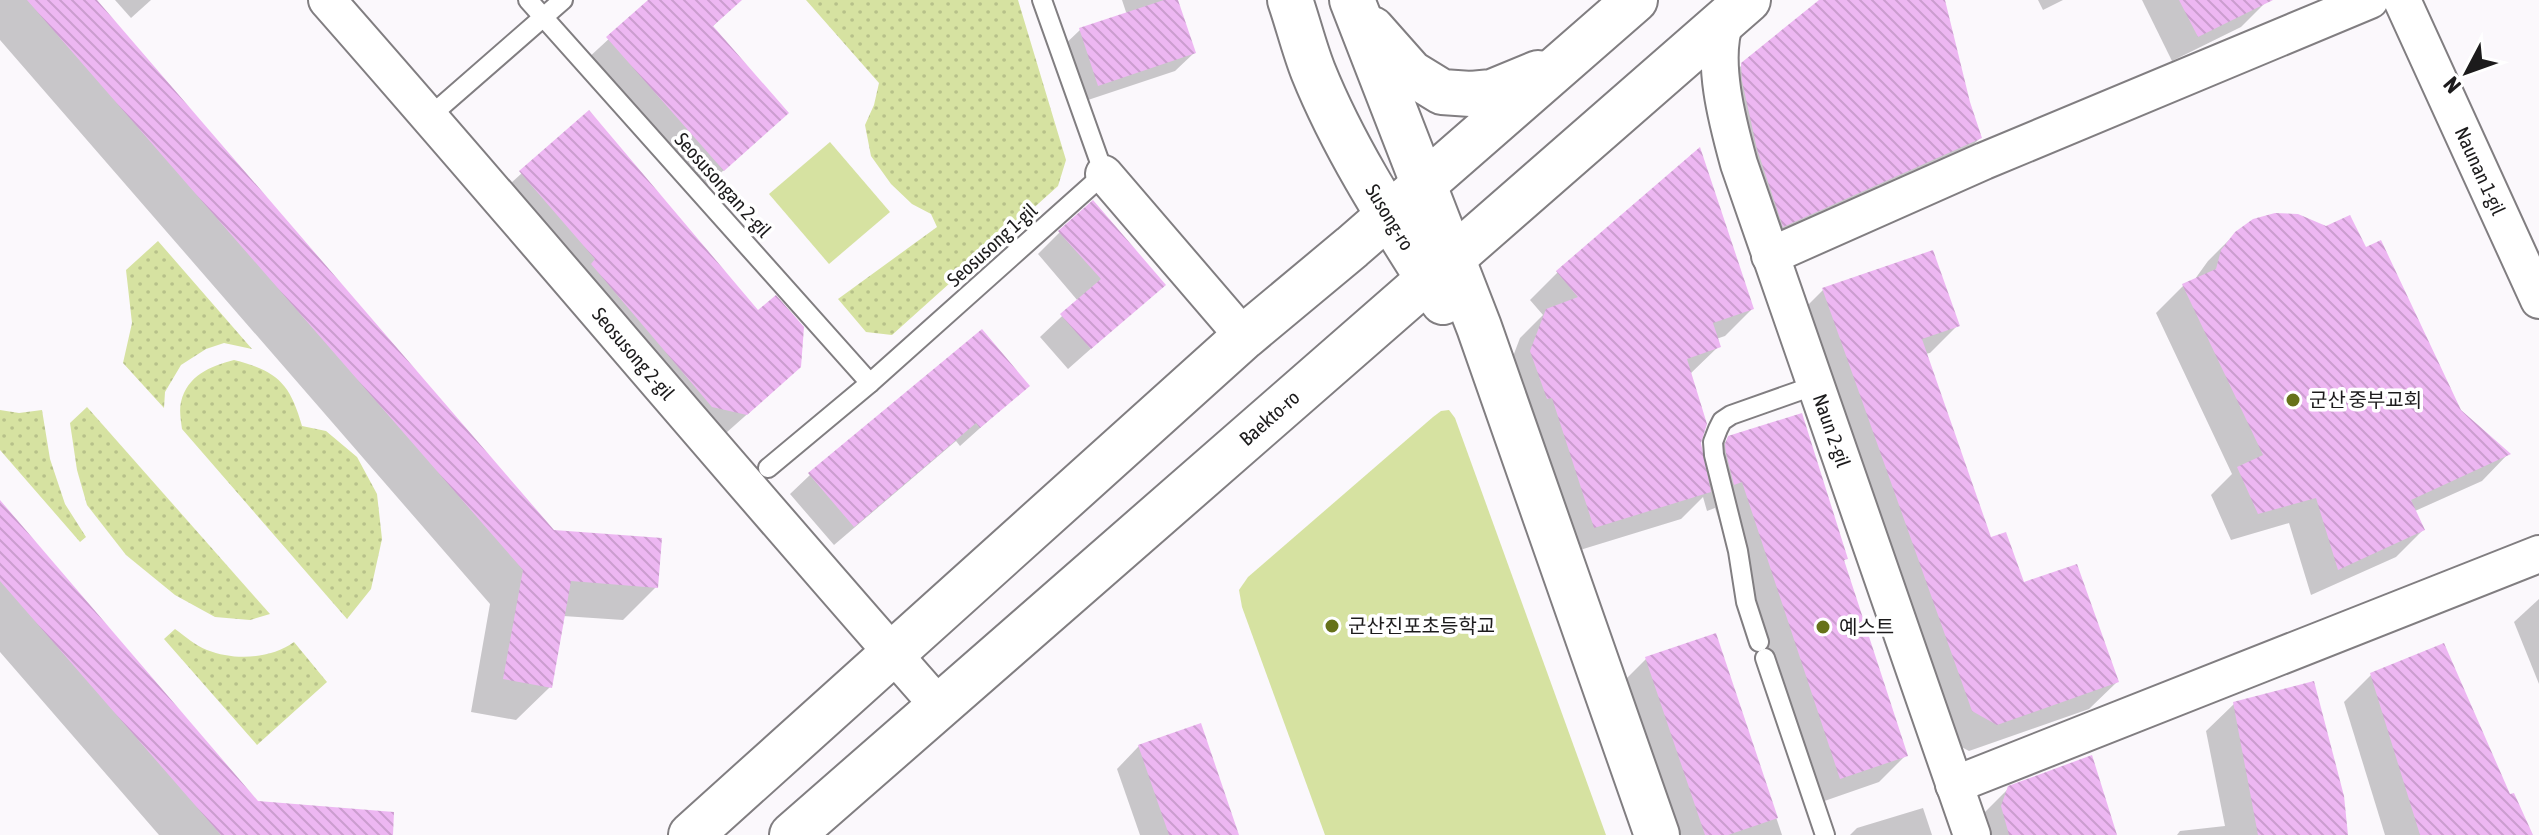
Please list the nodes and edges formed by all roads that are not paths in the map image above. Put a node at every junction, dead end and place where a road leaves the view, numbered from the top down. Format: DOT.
graph roads {
  1 [pos="327,0"];
  2 [pos="528,0"];
  3 [pos="563,0"];
  4 [pos="1042,0"];
  5 [pos="1290,0"];
  6 [pos="1353,0"];
  7 [pos="1635,0"];
  8 [pos="2370,0"];
  9 [pos="2402,0"];
  10 [pos="1737,10"];
  11 [pos="543,17"];
  12 [pos="1566,61"];
  13 [pos="429,117"];
  14 [pos="1104,174"];
  15 [pos="1423,183"];
  16 [pos="1389,214"];
  17 [pos="1770,256"];
  18 [pos="1441,269"];
  19 [pos="2539,300"];
  20 [pos="1244,337"];
  21 [pos="870,383"];
  22 [pos="1816,385"];
  23 [pos="768,468"];
  24 [pos="2539,554"];
  25 [pos="893,653"];
  26 [pos="939,706"];
  27 [pos="1954,785"];
  28 [pos="691,835"];
  29 [pos="792,835"];
  30 [pos="1657,835"];
  31 [pos="1825,835"];
  32 [pos="1972,835"];
  1 -- 13 [label="street, Seosusong 2-gil"];
  2 -- 11 [label="lane, Seosusongan 2-gil"];
  3 -- 11 [label="lane"];
  4 -- 14 [label="lane"];
  5 -- 16 [label="street, Susong-ro"];
  6 -- 12 [label="street"];
  6 -- 15 [label="street, Susong-ro"];
  7 -- 12 [label="street"];
  8 -- 17 [label="street"];
  9 -- 19 [label="street, Naunan 1-gil"];
  10 -- 17 [label="street, Naun 2-gil"];
  10 -- 18 [label="street, Baekto-ro"];
  11 -- 13 [label="lane"];
  11 -- 21 [label="lane, Seosusongan 2-gil"];
  12 -- 15 [label="street"];
  13 -- 25 [label="street, Seosusong 2-gil"];
  14 -- 20 [label="street"];
  14 -- 21 [label="lane, Seosusong 1-gil"];
  15 -- 16 [label="street"];
  15 -- 18 [label="street, Susong-ro"];
  16 -- 18 [label="street, Susong-ro"];
  16 -- 20 [label="street"];
  17 -- 22 [label="street, Naun 2-gil"];
  18 -- 26 [label="street, Baekto-ro"];
  18 -- 30 [label="street, Susong-ro"];
  20 -- 25 [label="street"];
  21 -- 23 [label="lane, Seosusong 1-gil"];
  22 -- 27 [label="street, Naun 2-gil"];
  22 -- 31 [label="lane"];
  24 -- 27 [label="street"];
  25 -- 26 [label="street, Seosusong 2-gil"];
  25 -- 28 [label="street"];
  26 -- 29 [label="street, Baekto-ro"];
  27 -- 32 [label="street, Naun 2-gil"];
}
